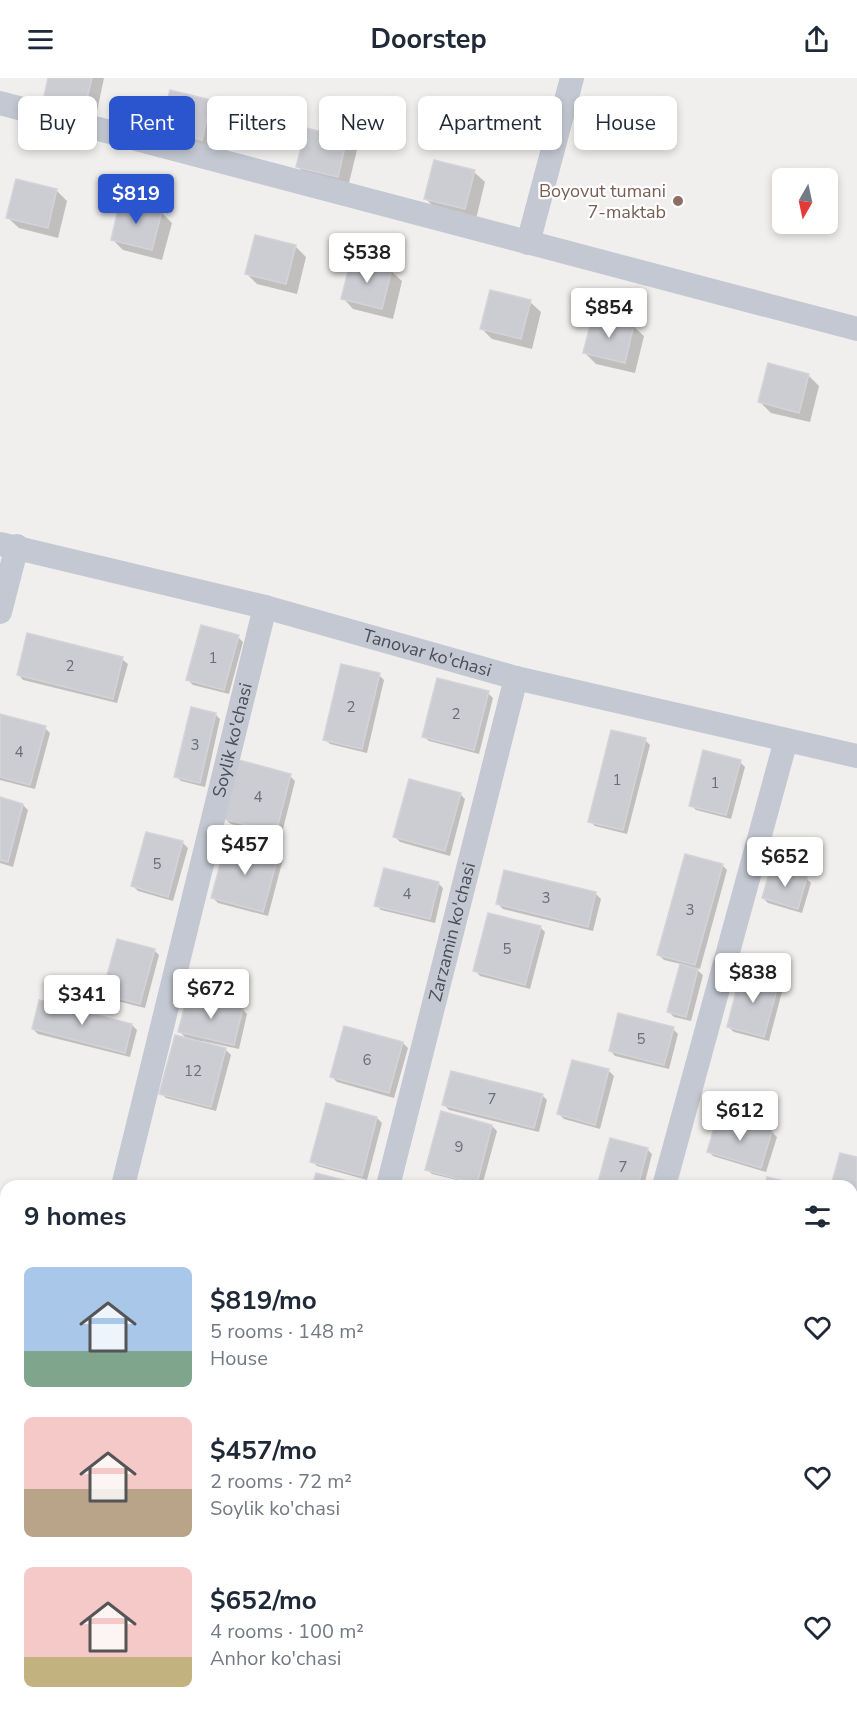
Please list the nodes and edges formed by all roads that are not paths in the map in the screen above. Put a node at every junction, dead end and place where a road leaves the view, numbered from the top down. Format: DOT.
graph roads {
  1 [pos="572,78"];
  2 [pos="0,103"];
  3 [pos="528,243"];
  4 [pos="857,329"];
  5 [pos="9,545"];
  6 [pos="265,607"];
  7 [pos="0,612"];
  8 [pos="516,678"];
  9 [pos="786,740"];
  10 [pos="857,756"];
  11 [pos="124,1180"];
  12 [pos="390,1180"];
  13 [pos="666,1180"];
  1 -- 3 [label="street"];
  2 -- 3 [label="street"];
  3 -- 4 [label="street"];
  5 -- 6 [label="street, Tanovar ko'chasi"];
  5 -- 7 [label="street"];
  6 -- 8 [label="street, Tanovar ko'chasi"];
  6 -- 11 [label="street, Soylik ko'chasi"];
  8 -- 9 [label="street, Tanovar ko'chasi"];
  8 -- 12 [label="street, Zarzamin ko'chasi"];
  9 -- 10 [label="street, Tanovar ko'chasi"];
  9 -- 13 [label="street"];
}
